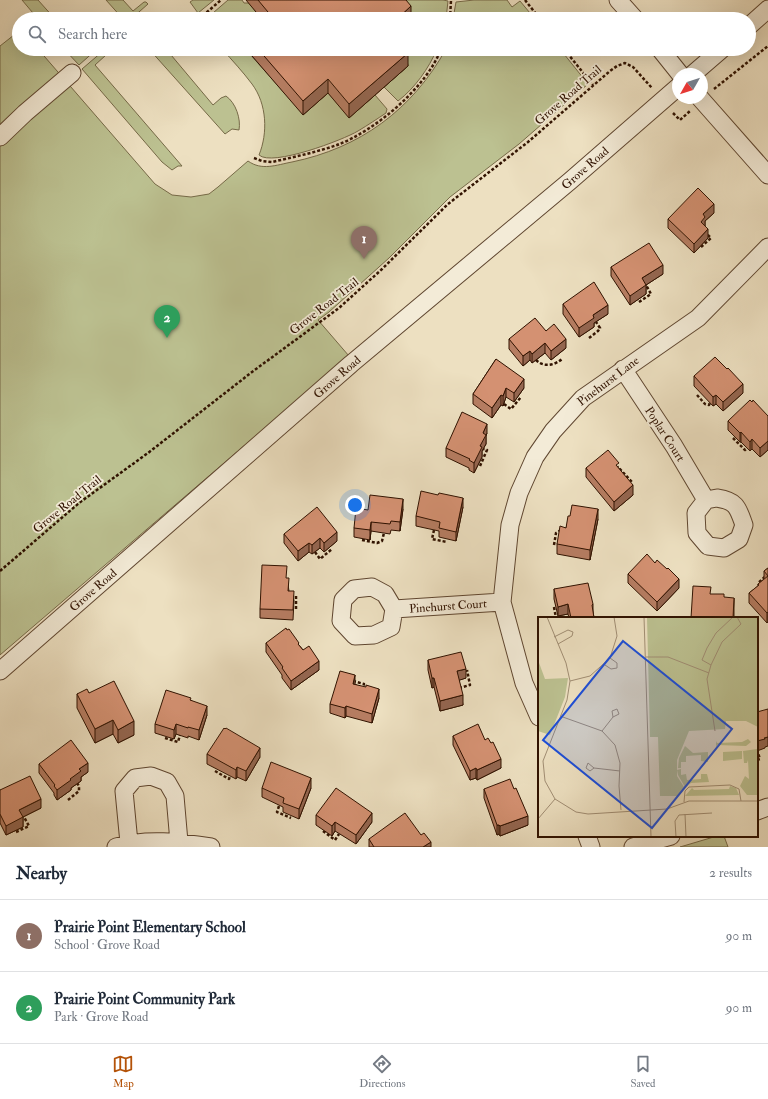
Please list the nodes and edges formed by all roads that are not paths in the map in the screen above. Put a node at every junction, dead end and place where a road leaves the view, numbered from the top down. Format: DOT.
graph roads {
  1 [pos="618,0"];
  2 [pos="768,9"];
  3 [pos="629,12"];
  4 [pos="756,20"];
  5 [pos="666,56"];
  6 [pos="714,56"];
  7 [pos="675,68"];
  8 [pos="700,68"];
  9 [pos="72,73"];
  10 [pos="672,92"];
  11 [pos="705,104"];
  12 [pos="0,138"];
  13 [pos="768,175"];
  14 [pos="768,247"];
  15 [pos="623,369"];
  16 [pos="706,500"];
  17 [pos="502,602"];
  18 [pos="394,609"];
  19 [pos="0,671"];
  20 [pos="538,715"];
  21 [pos="768,807"];
  22 [pos="758,810"];
  23 [pos="587,837"];
  24 [pos="668,837"];
  25 [pos="179,842"];
  26 [pos="122,845"];
  27 [pos="211,847"];
  28 [pos="591,847"];
  29 [pos="633,847"];
  1 -- 3 [label="street"];
  2 -- 4 [label="street"];
  5 -- 7 [label="street"];
  6 -- 8 [label="street"];
  9 -- 12 [label="street"];
  10 -- 19 [label="street, Grove Road"];
  11 -- 13 [label="street"];
  14 -- 15 [label="street, Pinehurst Lane"];
  15 -- 16 [label="street, Poplar Court"];
  15 -- 17 [label="street, Pinehurst Lane"];
  17 -- 18 [label="street, Pinehurst Court"];
  17 -- 20 [label="street, Pinehurst Lane"];
  21 -- 22 [label="street"];
  23 -- 28 [label="street"];
  24 -- 29 [label="street"];
  25 -- 26 [label="street"];
  25 -- 26 [label="street"];
  25 -- 27 [label="street"];
}
